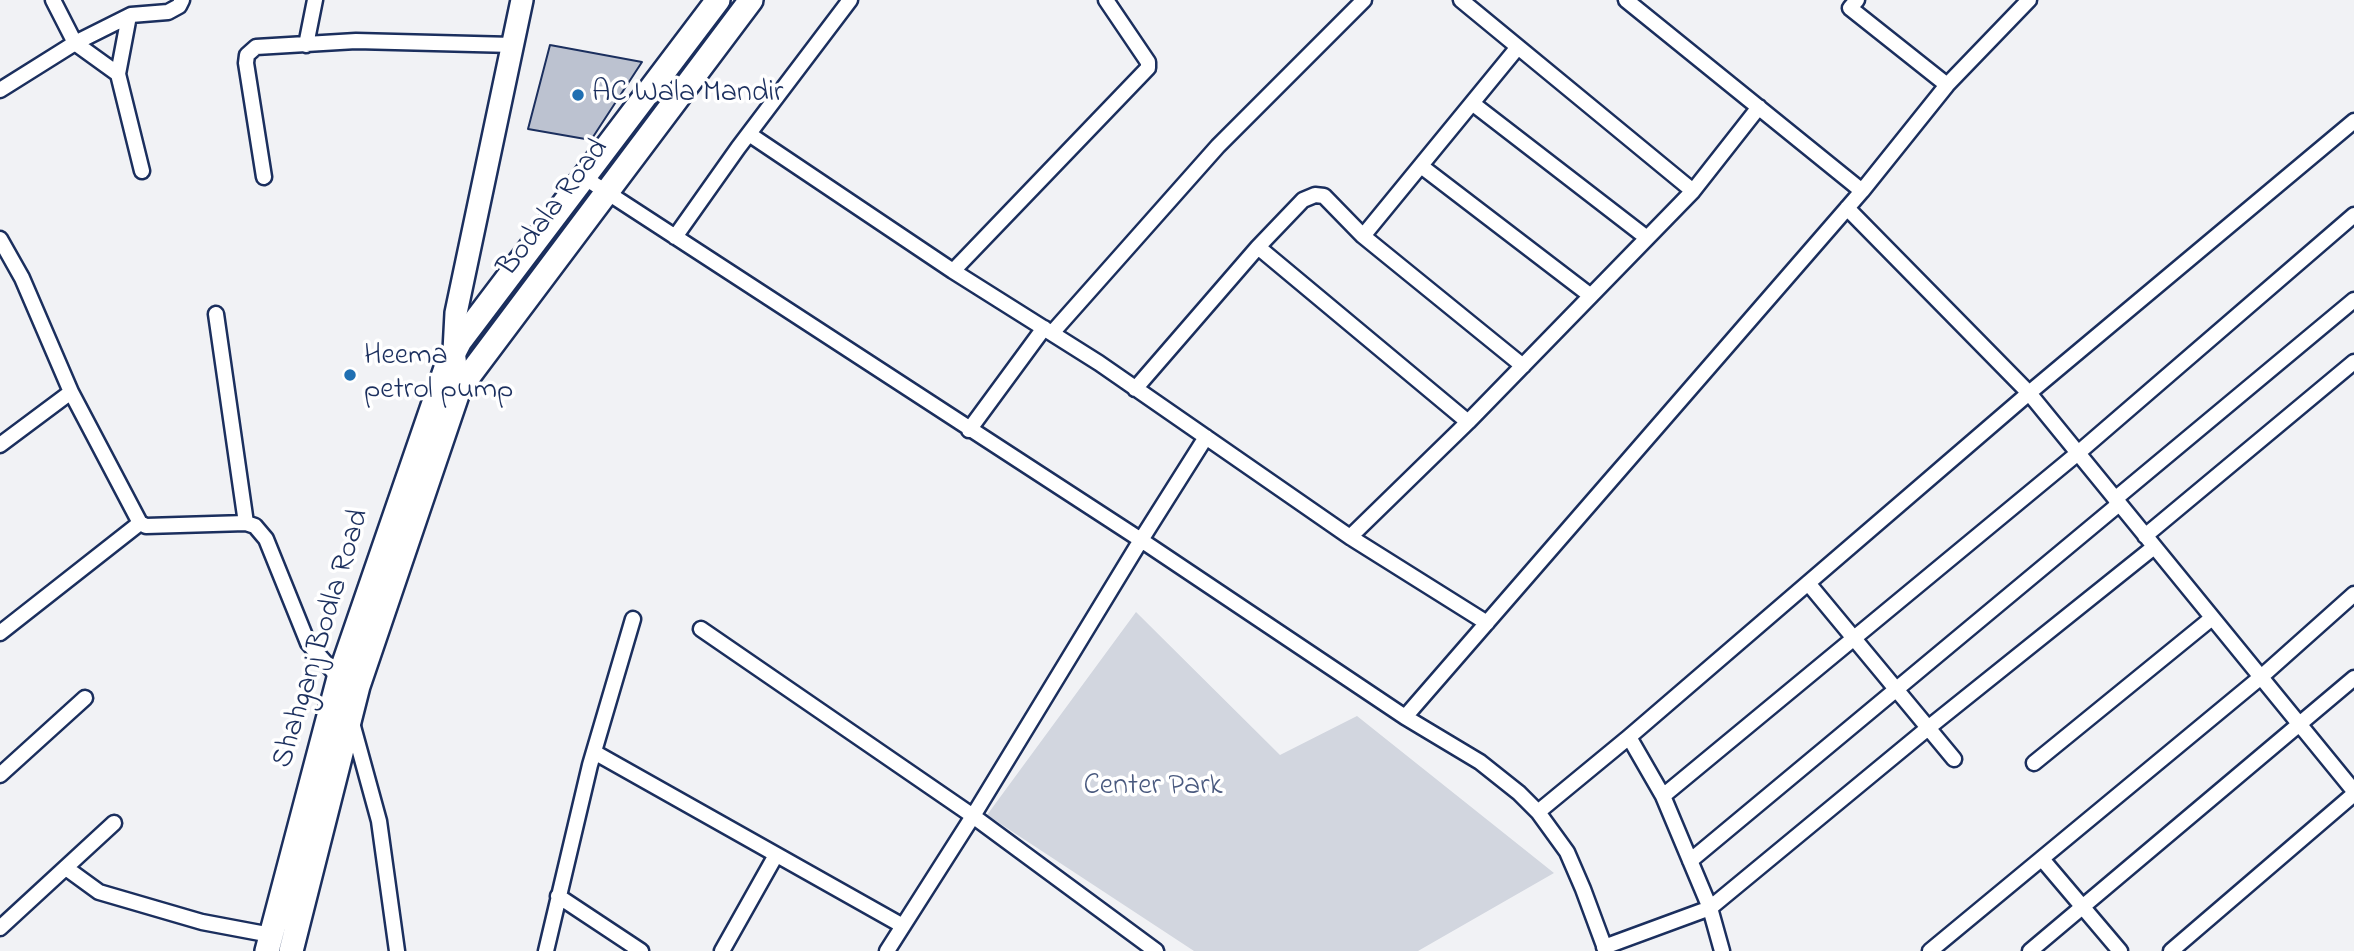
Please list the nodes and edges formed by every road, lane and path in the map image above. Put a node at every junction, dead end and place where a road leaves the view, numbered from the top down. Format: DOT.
graph roads {
  1 [pos="52,0"];
  2 [pos="182,0"];
  3 [pos="315,0"];
  4 [pos="522,0"];
  5 [pos="718,0"];
  6 [pos="751,0"];
  7 [pos="850,0"];
  8 [pos="1106,0"];
  9 [pos="1364,0"];
  10 [pos="1461,0"];
  11 [pos="1626,0"];
  12 [pos="2029,0"];
  13 [pos="1849,3"];
  14 [pos="129,16"];
  15 [pos="75,43"];
  16 [pos="306,45"];
  17 [pos="513,45"];
  18 [pos="1518,47"];
  19 [pos="118,74"];
  20 [pos="1947,85"];
  21 [pos="0,90"];
  22 [pos="1472,103"];
  23 [pos="1759,107"];
  24 [pos="2354,121"];
  25 [pos="749,134"];
  26 [pos="1421,166"];
  27 [pos="142,171"];
  28 [pos="264,177"];
  29 [pos="585,178"];
  30 [pos="1693,191"];
  31 [pos="1862,191"];
  32 [pos="607,192"];
  33 [pos="1847,208"];
  34 [pos="2354,215"];
  35 [pos="1363,236"];
  36 [pos="675,237"];
  37 [pos="1647,238"];
  38 [pos="0,239"];
  39 [pos="1258,247"];
  40 [pos="953,271"];
  41 [pos="1591,296"];
  42 [pos="2354,300"];
  43 [pos="216,314"];
  44 [pos="1048,331"];
  45 [pos="454,351"];
  46 [pos="2354,362"];
  47 [pos="1523,366"];
  48 [pos="1135,388"];
  49 [pos="459,389"];
  50 [pos="71,392"];
  51 [pos="2029,393"];
  52 [pos="1468,422"];
  53 [pos="969,430"];
  54 [pos="1206,438"];
  55 [pos="0,445"];
  56 [pos="2078,453"];
  57 [pos="2117,501"];
  58 [pos="140,523"];
  59 [pos="246,523"];
  60 [pos="1350,537"];
  61 [pos="1141,540"];
  62 [pos="2150,541"];
  63 [pos="1808,583"];
  64 [pos="2354,594"];
  65 [pos="2213,618"];
  66 [pos="633,619"];
  67 [pos="1487,623"];
  68 [pos="701,629"];
  69 [pos="0,633"];
  70 [pos="1853,637"];
  71 [pos="2261,677"];
  72 [pos="2354,678"];
  73 [pos="349,682"];
  74 [pos="1896,689"];
  75 [pos="85,698"];
  76 [pos="350,715"];
  77 [pos="1405,717"];
  78 [pos="2300,725"];
  79 [pos="1928,728"];
  80 [pos="1629,737"];
  81 [pos="594,752"];
  82 [pos="1955,759"];
  83 [pos="2034,763"];
  84 [pos="0,775"];
  85 [pos="2354,792"];
  86 [pos="1663,796"];
  87 [pos="1538,812"];
  88 [pos="973,816"];
  89 [pos="114,823"];
  90 [pos="776,855"];
  91 [pos="2042,859"];
  92 [pos="1690,861"];
  93 [pos="66,868"];
  94 [pos="558,896"];
  95 [pos="2083,907"];
  96 [pos="1710,908"];
  97 [pos="903,926"];
  98 [pos="0,928"];
  99 [pos="269,943"];
  100 [pos="1605,949"];
  101 [pos="291,951"];
  102 [pos="397,951"];
  103 [pos="546,951"];
  104 [pos="641,951"];
  105 [pos="722,951"];
  106 [pos="887,951"];
  107 [pos="1156,951"];
  108 [pos="1722,951"];
  109 [pos="1930,951"];
  110 [pos="2030,951"];
  111 [pos="2120,951"];
  112 [pos="2171,951"];
  1 -- 15 [label="street"];
  2 -- 14 [label="street"];
  3 -- 16 [label="street"];
  4 -- 17 [label="street"];
  5 -- 29 [label="main road, Bodala Road"];
  6 -- 32 [label="main road, Bodala Road"];
  7 -- 25 [label="street"];
  8 -- 40 [label="street"];
  9 -- 44 [label="street"];
  10 -- 18 [label="street"];
  11 -- 23 [label="street"];
  12 -- 20 [label="street"];
  13 -- 20 [label="street"];
  14 -- 15 [label="street"];
  14 -- 19 [label="street"];
  15 -- 19 [label="street"];
  15 -- 21 [label="street"];
  16 -- 17 [label="street"];
  16 -- 28 [label="street"];
  17 -- 45 [label="street"];
  18 -- 22 [label="street"];
  18 -- 30 [label="street"];
  19 -- 27 [label="street"];
  20 -- 31 [label="street"];
  22 -- 26 [label="street"];
  22 -- 37 [label="street"];
  23 -- 30 [label="street"];
  23 -- 31 [label="street"];
  24 -- 51 [label="street"];
  25 -- 36 [label="street"];
  25 -- 40 [label="street"];
  26 -- 35 [label="street"];
  26 -- 41 [label="street"];
  29 -- 32 [label="street"];
  29 -- 45 [label="main road, Bodala Road"];
  30 -- 37 [label="street"];
  31 -- 33 [label="street"];
  32 -- 36 [label="street"];
  32 -- 49 [label="main road, Bodala Road"];
  33 -- 51 [label="street"];
  33 -- 67 [label="street"];
  34 -- 56 [label="street"];
  35 -- 39 [label="street"];
  35 -- 47 [label="street"];
  36 -- 53 [label="street"];
  37 -- 41 [label="street"];
  38 -- 50 [label="street"];
  39 -- 48 [label="street"];
  39 -- 52 [label="street"];
  40 -- 44 [label="street"];
  41 -- 47 [label="street"];
  42 -- 57 [label="street"];
  43 -- 59 [label="street"];
  44 -- 48 [label="street"];
  44 -- 53 [label="street"];
  45 -- 49 [label="street"];
  45 -- 73 [label="main road, Shahganj Bodla Road"];
  46 -- 62 [label="street"];
  47 -- 52 [label="street"];
  48 -- 54 [label="street"];
  49 -- 73 [label="main road, Shahganj Bodla Road"];
  50 -- 55 [label="street"];
  50 -- 58 [label="street"];
  51 -- 56 [label="street"];
  51 -- 63 [label="street"];
  52 -- 60 [label="street"];
  53 -- 61 [label="street"];
  54 -- 60 [label="street"];
  54 -- 61 [label="street"];
  56 -- 57 [label="street"];
  56 -- 70 [label="street"];
  57 -- 62 [label="street"];
  57 -- 74 [label="street"];
  58 -- 59 [label="street"];
  58 -- 69 [label="street"];
  59 -- 73 [label="street"];
  60 -- 67 [label="street"];
  61 -- 77 [label="street"];
  61 -- 88 [label="street"];
  62 -- 65 [label="street"];
  62 -- 79 [label="street"];
  63 -- 70 [label="street"];
  63 -- 80 [label="street"];
  64 -- 71 [label="street"];
  65 -- 71 [label="street"];
  65 -- 83 [label="street"];
  66 -- 81 [label="street"];
  67 -- 77 [label="street"];
  68 -- 88 [label="street"];
  70 -- 74 [label="street"];
  70 -- 86 [label="street"];
  71 -- 78 [label="street"];
  71 -- 91 [label="street"];
  72 -- 78 [label="street"];
  73 -- 76 [label="main road, Shahganj Bodla Road"];
  73 -- 99 [label="main road, Shahganj Bodla Road"];
  74 -- 79 [label="street"];
  74 -- 92 [label="street"];
  75 -- 84 [label="street"];
  76 -- 101 [label="main road, Shahganj Bodla Road"];
  76 -- 102 [label="street"];
  77 -- 87 [label="street"];
  78 -- 85 [label="street"];
  78 -- 95 [label="street"];
  79 -- 82 [label="street"];
  79 -- 96 [label="street"];
  80 -- 86 [label="street"];
  80 -- 87 [label="street"];
  81 -- 90 [label="street"];
  81 -- 94 [label="street"];
  85 -- 112 [label="street"];
  86 -- 92 [label="street"];
  87 -- 100 [label="street"];
  88 -- 97 [label="street"];
  88 -- 107 [label="street"];
  89 -- 93 [label="street"];
  90 -- 97 [label="street"];
  90 -- 105 [label="street"];
  91 -- 95 [label="street"];
  91 -- 109 [label="street"];
  92 -- 96 [label="street"];
  93 -- 98 [label="street"];
  93 -- 99 [label="street"];
  94 -- 103 [label="street"];
  94 -- 104 [label="street"];
  95 -- 110 [label="street"];
  95 -- 111 [label="street"];
  96 -- 100 [label="street"];
  96 -- 108 [label="street"];
  97 -- 106 [label="street"];
}
